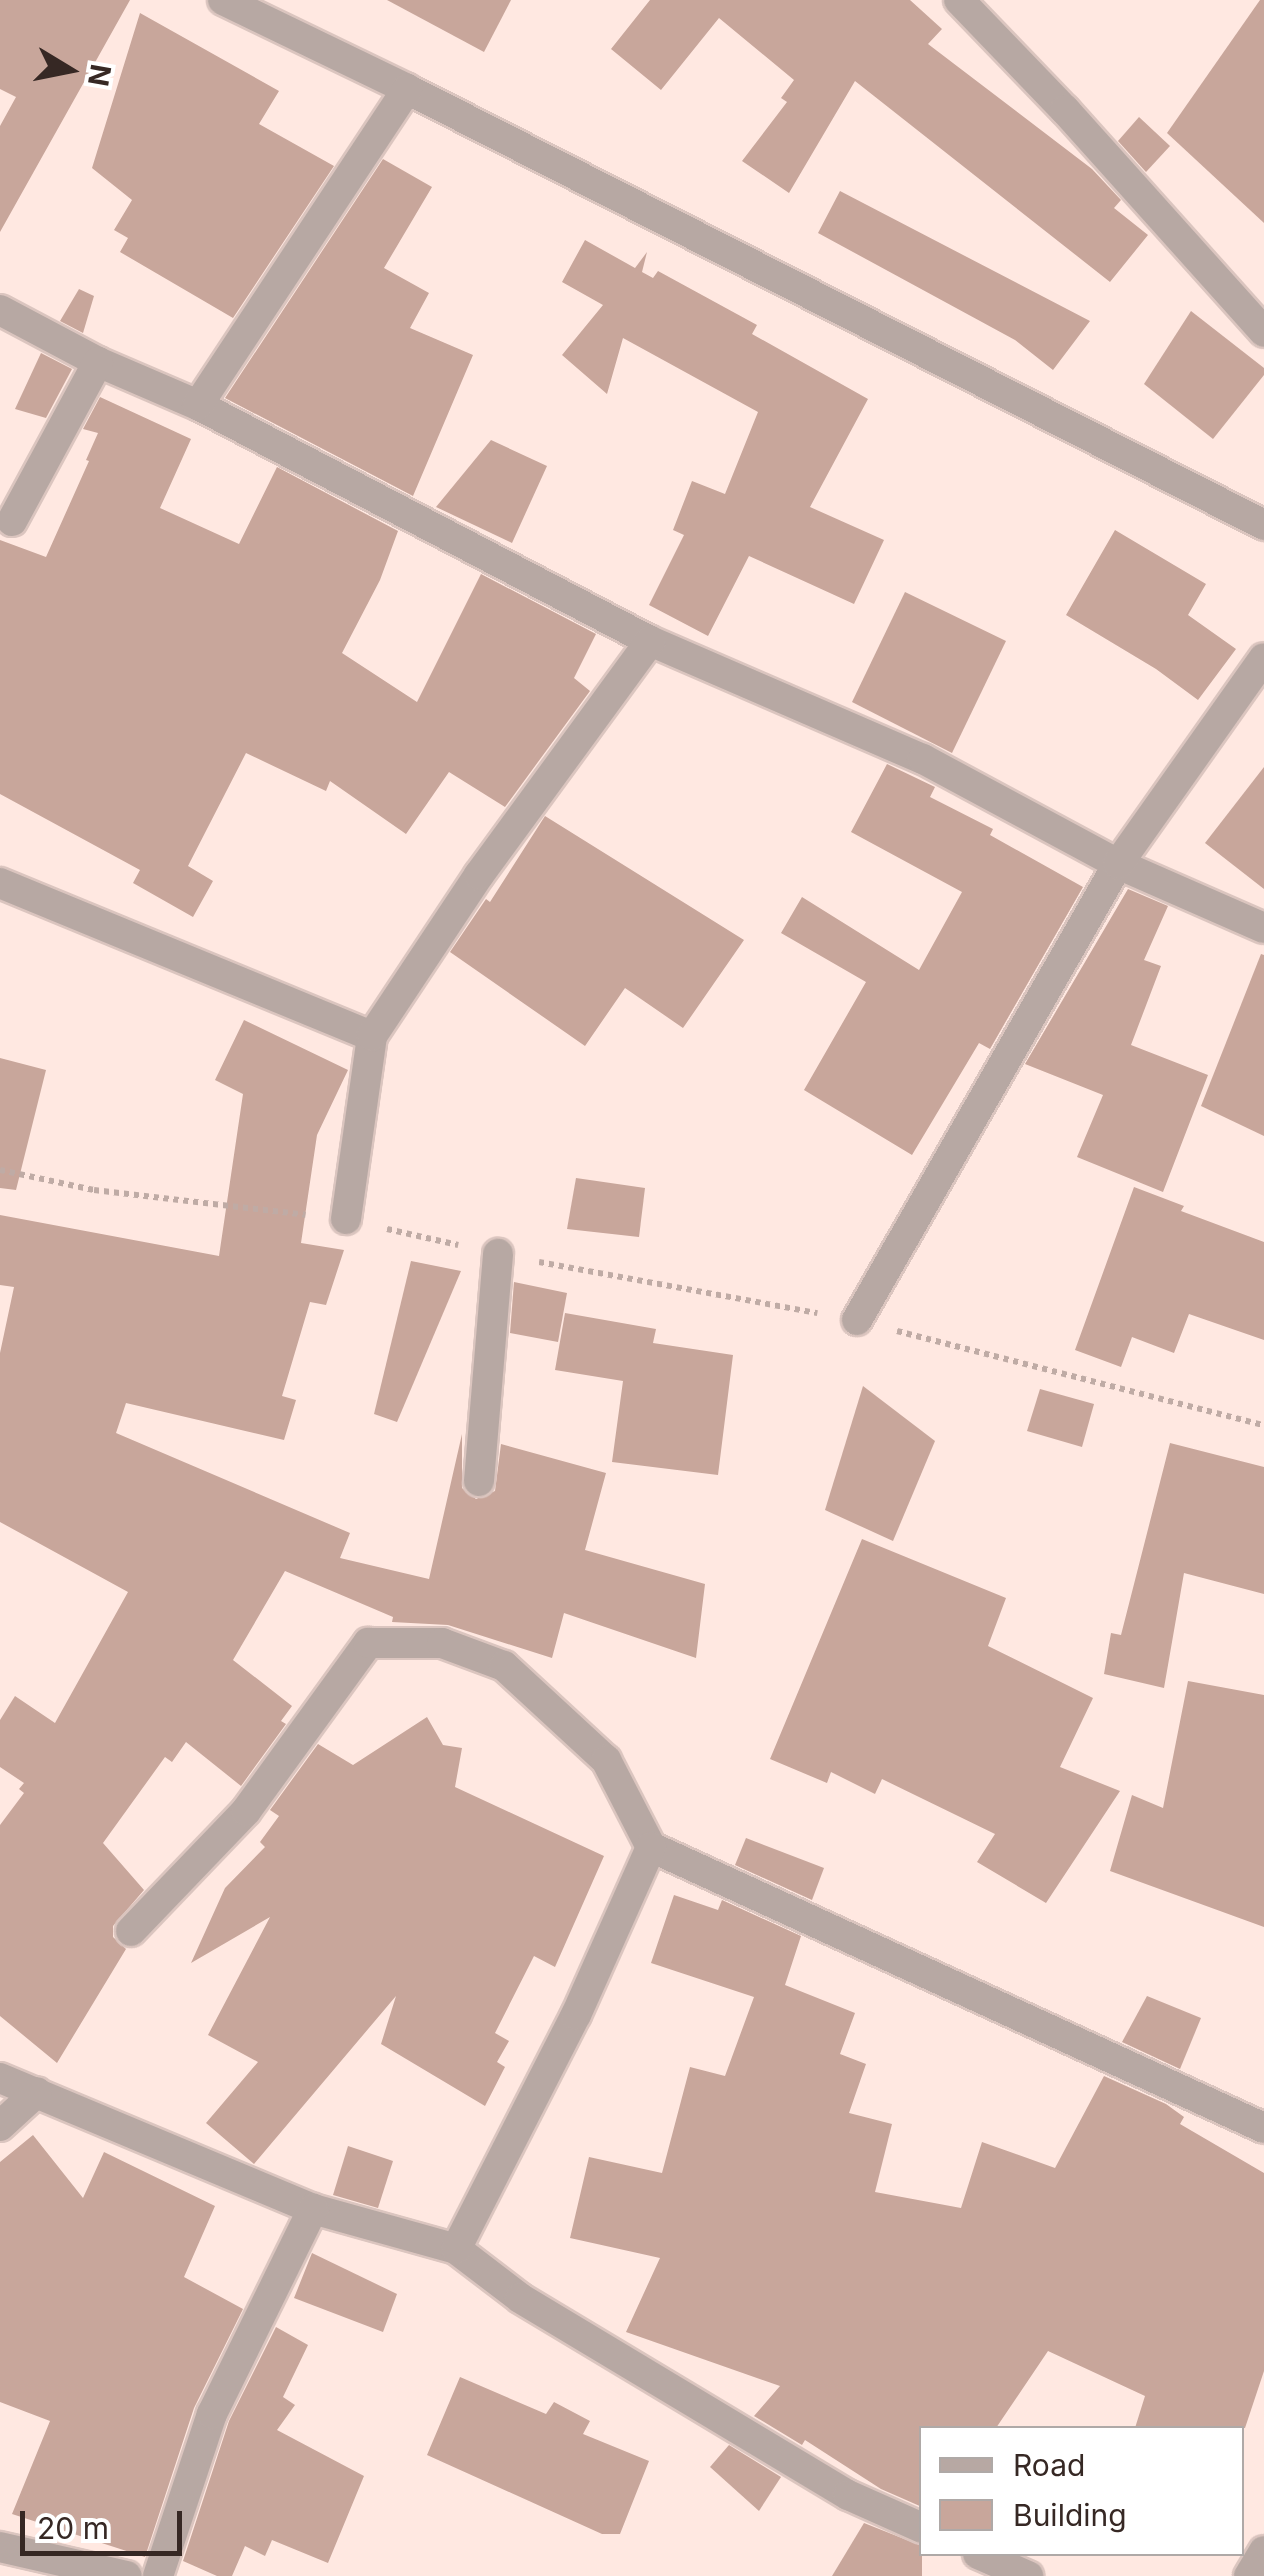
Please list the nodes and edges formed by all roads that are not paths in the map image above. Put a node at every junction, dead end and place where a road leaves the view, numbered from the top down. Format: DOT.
graph roads {
  1 [pos="223,0"];
  2 [pos="959,0"];
  3 [pos="407,89"];
  4 [pos="0,310"];
  5 [pos="1264,332"];
  6 [pos="98,362"];
  7 [pos="198,405"];
  8 [pos="12,521"];
  9 [pos="1264,526"];
  10 [pos="650,641"];
  11 [pos="1264,658"];
  12 [pos="1118,864"];
  13 [pos="0,882"];
  14 [pos="1264,928"];
  15 [pos="372,1036"];
  16 [pos="346,1220"];
  17 [pos="498,1254"];
  18 [pos="856,1320"];
  19 [pos="479,1482"];
  20 [pos="651,1847"];
  21 [pos="131,1931"];
  22 [pos="0,2078"];
  23 [pos="38,2092"];
  24 [pos="0,2126"];
  25 [pos="1264,2128"];
  26 [pos="313,2210"];
  27 [pos="456,2249"];
  28 [pos="919,2527"];
  29 [pos="0,2548"];
  30 [pos="1264,2552"];
  31 [pos="983,2556"];
  32 [pos="127,2576"];
  33 [pos="158,2576"];
  34 [pos="1028,2576"];
  35 [pos="1248,2576"];
  1 -- 3 [label="street"];
  2 -- 5 [label="street"];
  3 -- 7 [label="street"];
  3 -- 9 [label="street"];
  4 -- 6 [label="street"];
  6 -- 7 [label="street"];
  6 -- 8 [label="street"];
  7 -- 10 [label="street"];
  10 -- 12 [label="street"];
  10 -- 15 [label="street"];
  11 -- 12 [label="street"];
  12 -- 14 [label="street"];
  12 -- 18 [label="street"];
  13 -- 15 [label="street"];
  15 -- 16 [label="street"];
  17 -- 19 [label="street"];
  20 -- 21 [label="street"];
  20 -- 25 [label="street"];
  20 -- 27 [label="street"];
  22 -- 23 [label="street"];
  23 -- 24 [label="street"];
  23 -- 26 [label="street"];
  26 -- 27 [label="street"];
  26 -- 33 [label="street"];
  27 -- 28 [label="street"];
  29 -- 32 [label="street"];
  30 -- 35 [label="street"];
  31 -- 34 [label="street"];
}
